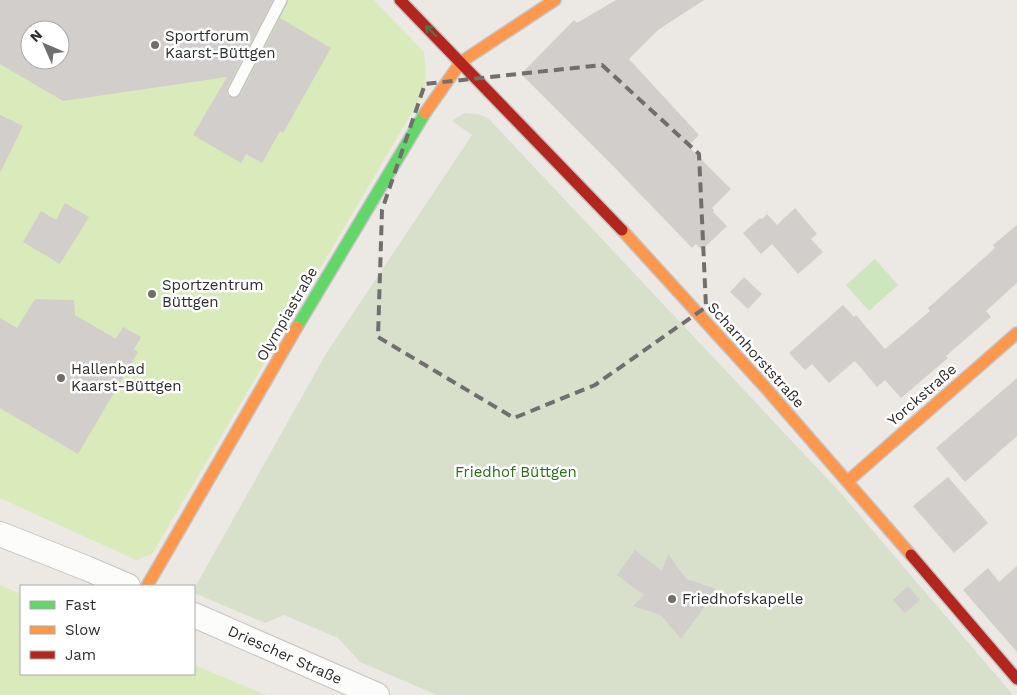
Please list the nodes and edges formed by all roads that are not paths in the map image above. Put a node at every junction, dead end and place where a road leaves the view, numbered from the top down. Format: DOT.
graph roads {
  1 [pos="281,0"];
  2 [pos="400,0"];
  3 [pos="555,0"];
  4 [pos="461,62"];
  5 [pos="234,91"];
  6 [pos="1017,332"];
  7 [pos="848,481"];
  8 [pos="0,534"];
  9 [pos="126,585"];
  10 [pos="148,585"];
  11 [pos="195,615"];
  12 [pos="1017,679"];
  13 [pos="377,695"];
  1 -- 5 [label="lane"];
  4 -- 2 [label="street, Scharnhorststraße, one-way"];
  3 -- 4 [label="street"];
  4 -- 7 [label="street, Scharnhorststraße"];
  4 -- 10 [label="street, Olympiastraße"];
  6 -- 7 [label="street, Yorckstraße"];
  7 -- 12 [label="street, Scharnhorststraße"];
  8 -- 9 [label="street"];
  11 -- 13 [label="street, Driescher Straße"];
}
